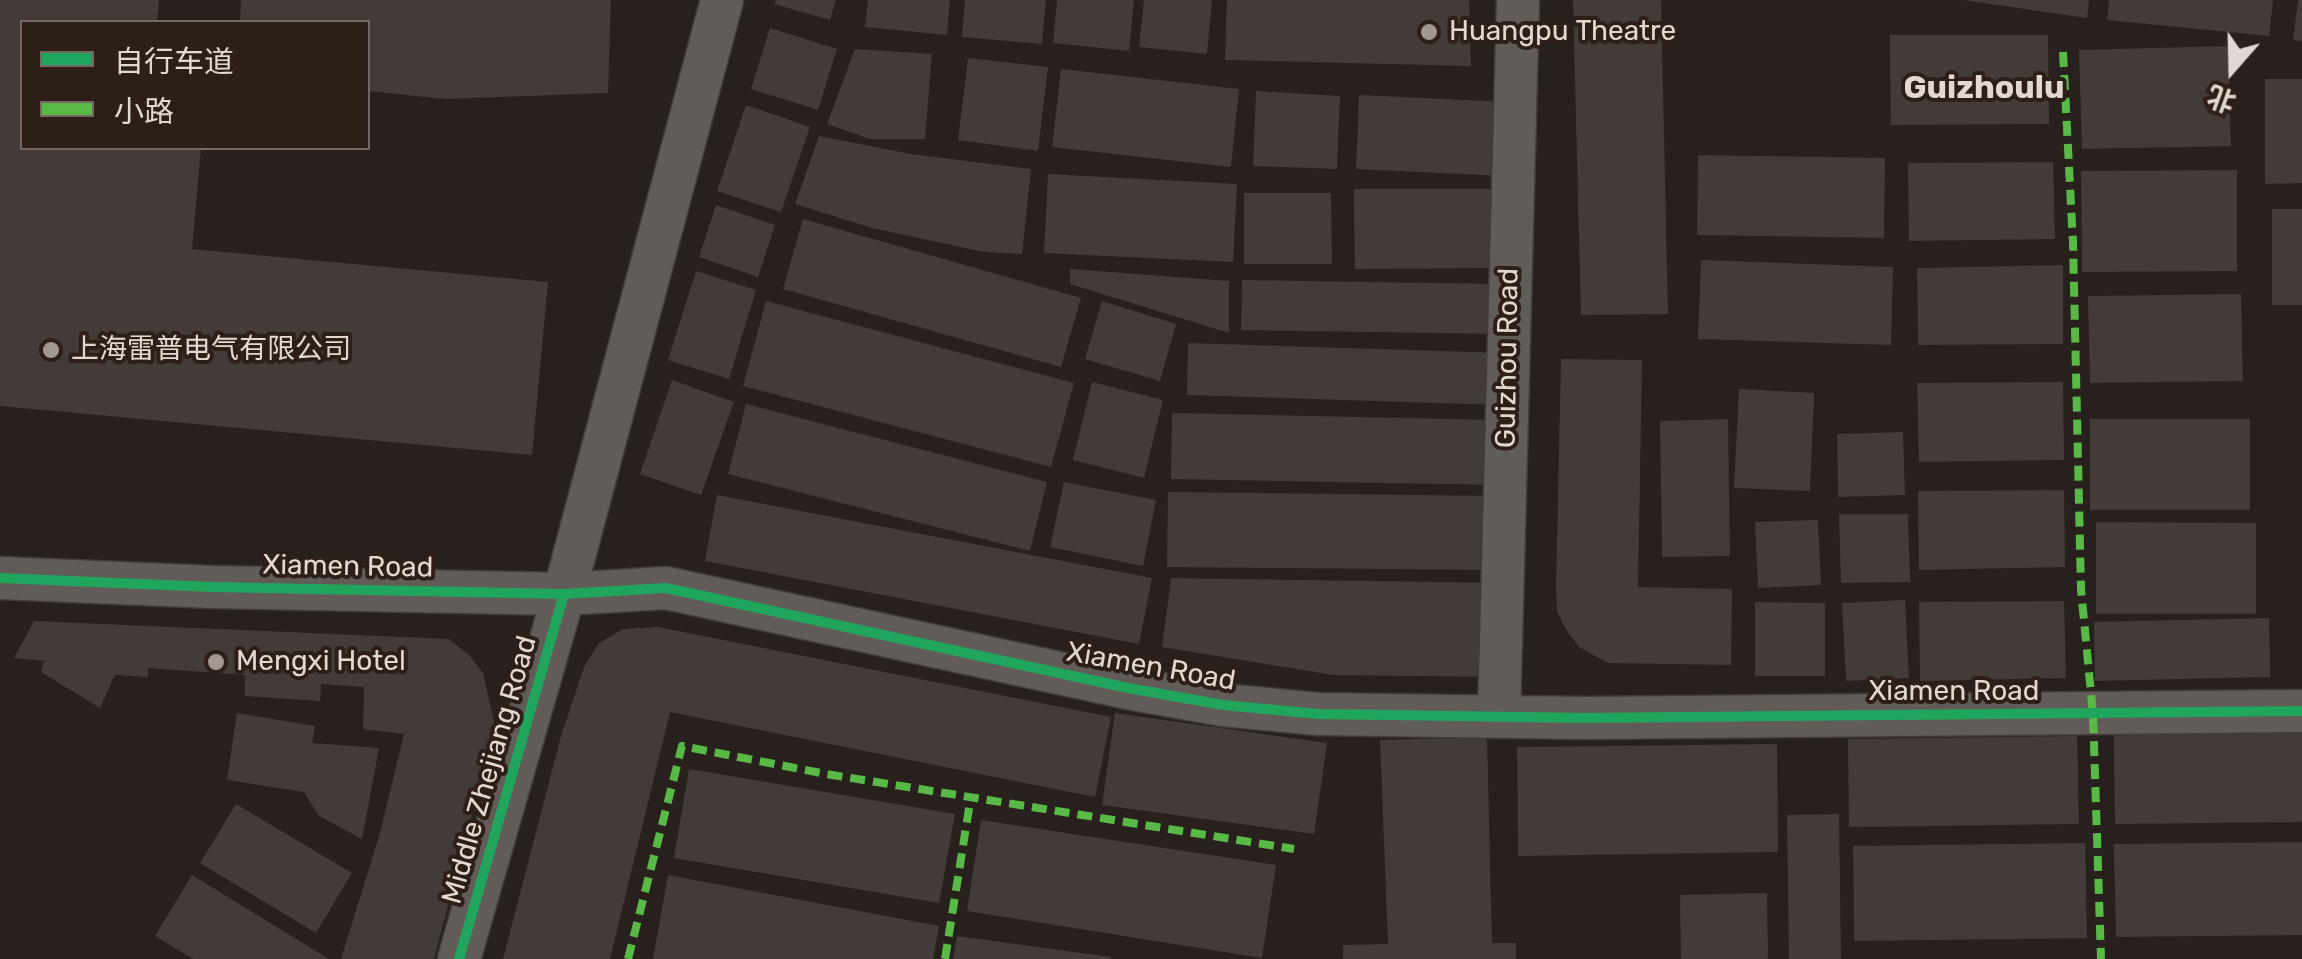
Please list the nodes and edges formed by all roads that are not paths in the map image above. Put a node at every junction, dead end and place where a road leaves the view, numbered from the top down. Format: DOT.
graph roads {
  1 [pos="722,0"];
  2 [pos="1518,0"];
  3 [pos="0,578"];
  4 [pos="564,594"];
  5 [pos="2302,711"];
  6 [pos="1499,716"];
  7 [pos="459,959"];
  1 -- 4 [label="street, Middle Zhejiang Road"];
  2 -- 6 [label="street, Guizhou Road"];
  3 -- 4 [label="street, Xiamen Road"];
  4 -- 6 [label="street, Xiamen Road"];
  4 -- 7 [label="street, Middle Zhejiang Road"];
  5 -- 6 [label="street, Xiamen Road"];
}
